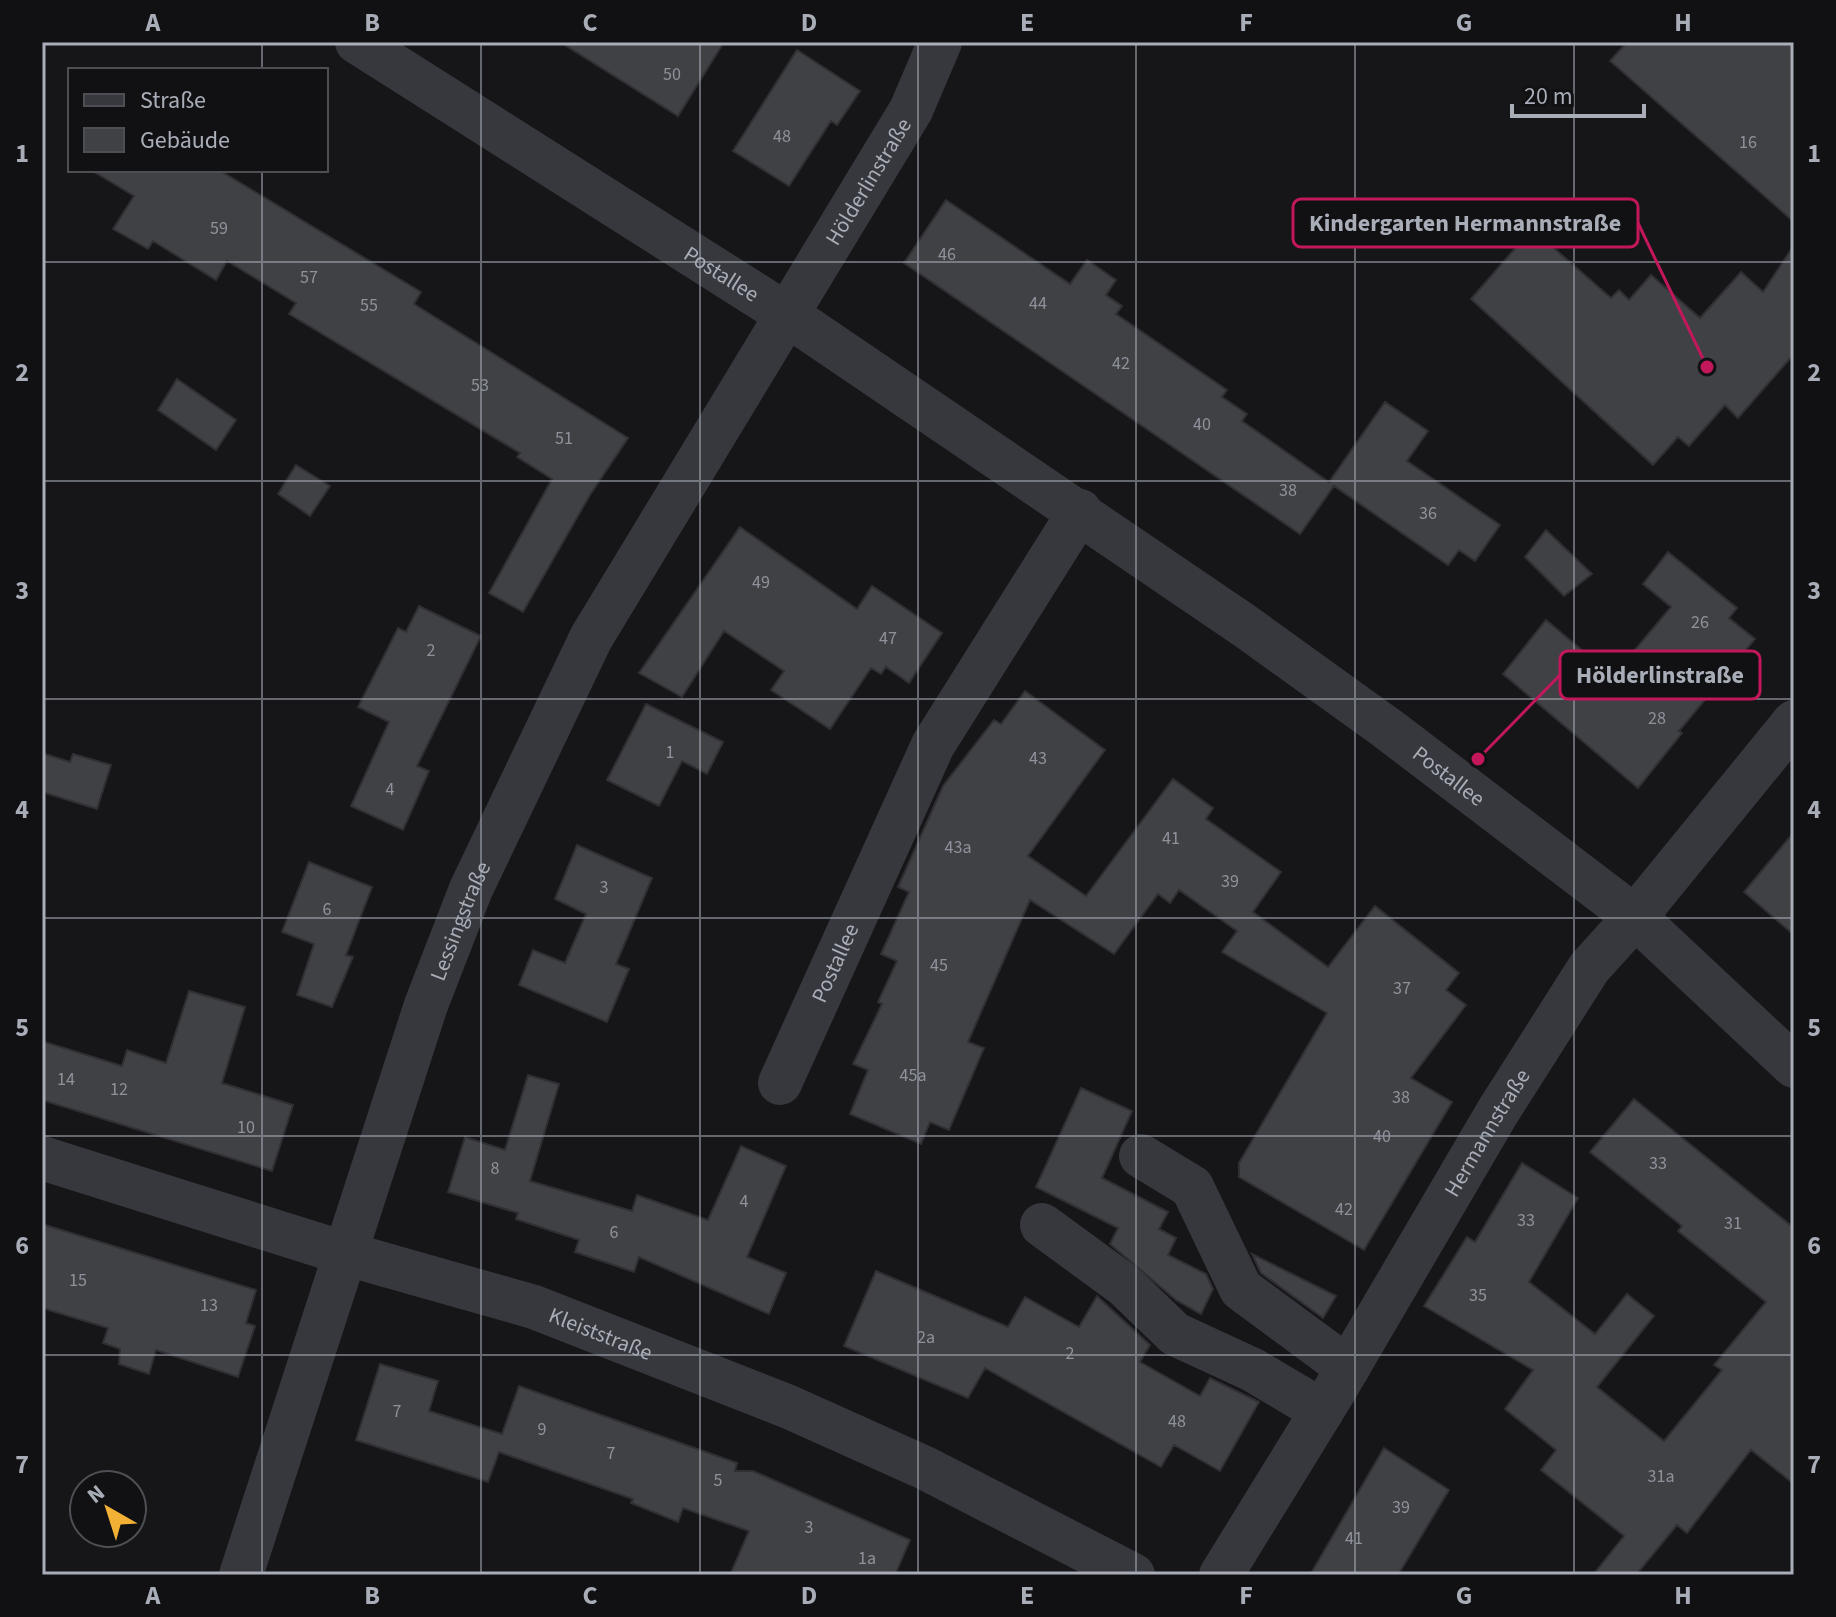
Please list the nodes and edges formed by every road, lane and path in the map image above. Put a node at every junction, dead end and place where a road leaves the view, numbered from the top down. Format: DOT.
graph roads {
  1 [pos="357,42"];
  2 [pos="940,42"];
  3 [pos="789,316"];
  4 [pos="1080,511"];
  5 [pos="1794,722"];
  6 [pos="1635,917"];
  7 [pos="1794,1066"];
  8 [pos="780,1083"];
  9 [pos="1141,1156"];
  10 [pos="42,1158"];
  11 [pos="1042,1225"];
  12 [pos="347,1254"];
  13 [pos="1348,1368"];
  14 [pos="1322,1411"];
  15 [pos="241,1575"];
  16 [pos="1133,1575"];
  17 [pos="1221,1575"];
  1 -- 3 [label="street, Postallee"];
  2 -- 3 [label="street, Hölderlinstraße"];
  3 -- 4 [label="street, Postallee"];
  3 -- 12 [label="street, Lessingstraße"];
  4 -- 6 [label="street, Postallee"];
  4 -- 8 [label="street, Postallee"];
  5 -- 6 [label="street, Hermannstraße"];
  6 -- 7 [label="street, Postallee"];
  6 -- 13 [label="street, Hermannstraße"];
  9 -- 13 [label="street"];
  10 -- 12 [label="street, Kleiststraße"];
  11 -- 14 [label="street"];
  12 -- 15 [label="street, Lessingstraße"];
  12 -- 16 [label="street, Kleiststraße"];
  13 -- 14 [label="street, Hermannstraße"];
  14 -- 17 [label="street, Hermannstraße"];
}
